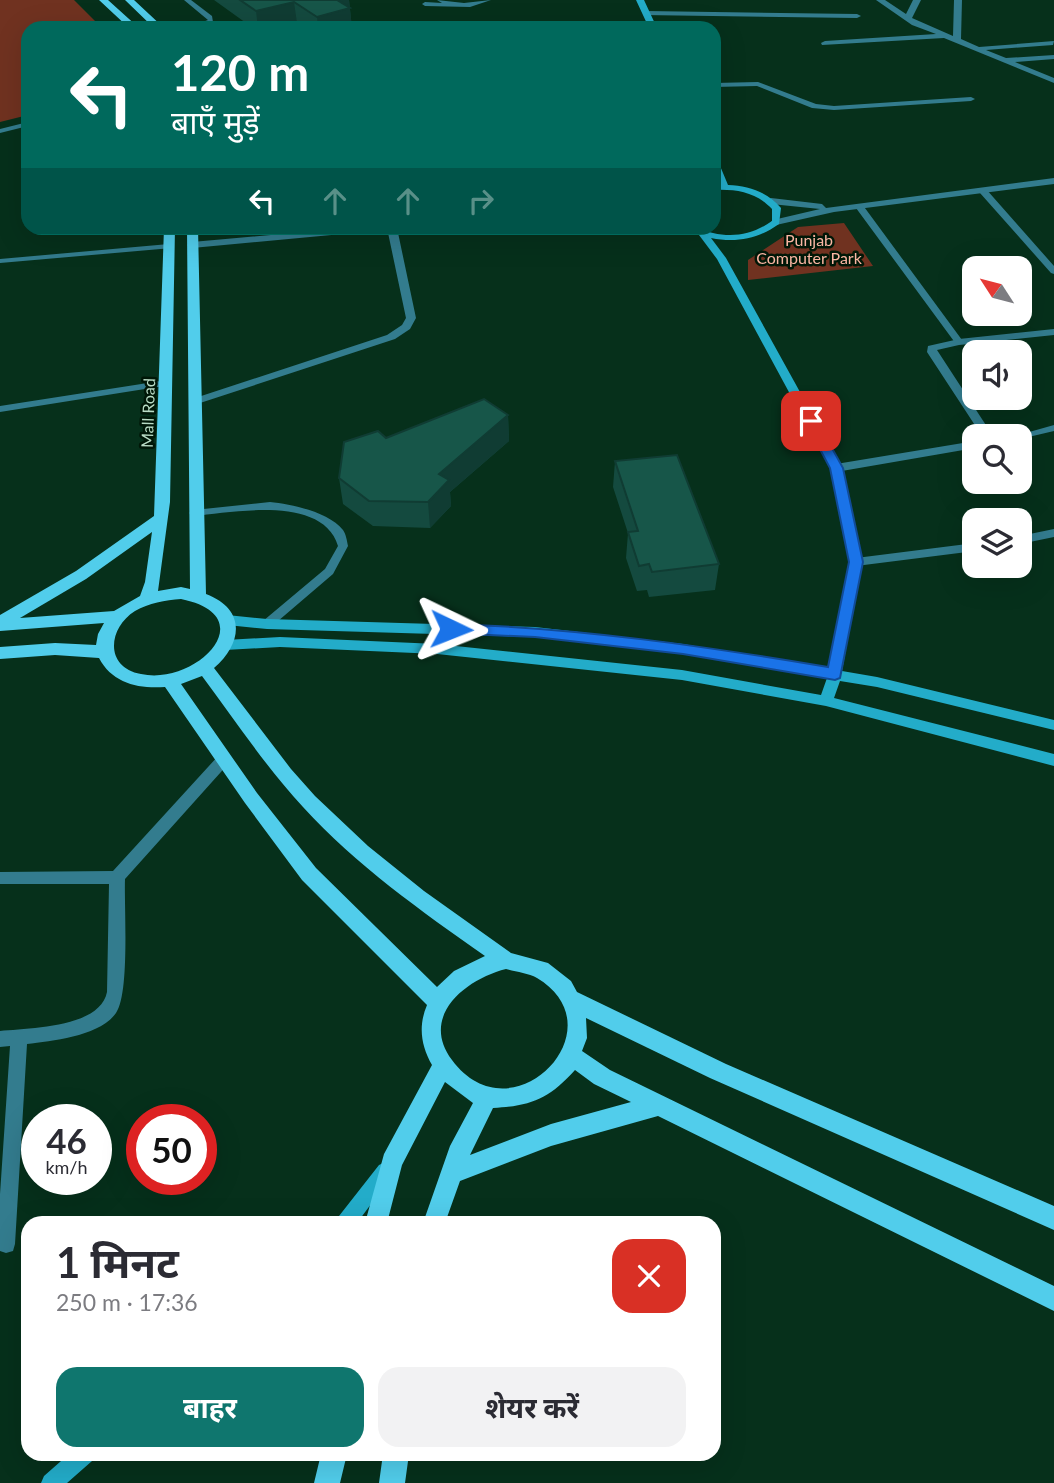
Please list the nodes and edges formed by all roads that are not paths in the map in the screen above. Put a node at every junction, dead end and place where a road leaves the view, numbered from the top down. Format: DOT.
graph roads {
  1 [pos="103,0"];
  2 [pos="129,0"];
  3 [pos="187,0"];
  4 [pos="439,0"];
  5 [pos="488,0"];
  6 [pos="640,0"];
  7 [pos="880,0"];
  8 [pos="917,0"];
  9 [pos="958,0"];
  10 [pos="425,4"];
  11 [pos="455,5"];
  12 [pos="646,13"];
  13 [pos="857,16"];
  14 [pos="908,18"];
  15 [pos="126,21"];
  16 [pos="153,21"];
  17 [pos="208,21"];
  18 [pos="650,21"];
  19 [pos="946,36"];
  20 [pos="957,41"];
  21 [pos="825,43"];
  22 [pos="1053,43"];
  23 [pos="977,49"];
  24 [pos="1054,57"];
  25 [pos="1004,60"];
  26 [pos="1054,80"];
  27 [pos="721,85"];
  28 [pos="971,99"];
  29 [pos="21,126"];
  30 [pos="0,131"];
  31 [pos="721,178"];
  32 [pos="1054,181"];
  33 [pos="721,187"];
  34 [pos="725,187"];
  35 [pos="983,191"];
  36 [pos="771,201"];
  37 [pos="859,206"];
  38 [pos="834,209"];
  39 [pos="776,222"];
  40 [pos="169,235"];
  41 [pos="193,235"];
  42 [pos="244,235"];
  43 [pos="393,235"];
  44 [pos="704,235"];
  45 [pos="713,235"];
  46 [pos="730,238"];
  47 [pos="192,245"];
  48 [pos="169,246"];
  49 [pos="721,258"];
  50 [pos="0,261"];
  51 [pos="1054,271"];
  52 [pos="1054,332"];
  53 [pos="959,342"];
  54 [pos="167,383"];
  55 [pos="193,402"];
  56 [pos="0,409"];
  57 [pos="980,424"];
  58 [pos="1054,428"];
  59 [pos="1032,433"];
  60 [pos="962,446"];
  61 [pos="836,468"];
  62 [pos="194,513"];
  63 [pos="162,517"];
  64 [pos="1054,533"];
  65 [pos="1032,538"];
  66 [pos="962,549"];
  67 [pos="856,562"];
  68 [pos="198,595"];
  69 [pos="147,598"];
  70 [pos="119,615"];
  71 [pos="228,620"];
  72 [pos="0,624"];
  73 [pos="267,624"];
  74 [pos="225,645"];
  75 [pos="104,652"];
  76 [pos="0,653"];
  77 [pos="204,667"];
  78 [pos="835,674"];
  79 [pos="169,681"];
  80 [pos="825,701"];
  81 [pos="1054,725"];
  82 [pos="224,759"];
  83 [pos="1054,760"];
  84 [pos="117,877"];
  85 [pos="0,878"];
  86 [pos="506,960"];
  87 [pos="573,1000"];
  88 [pos="438,1002"];
  89 [pos="19,1036"];
  90 [pos="0,1039"];
  91 [pos="572,1056"];
  92 [pos="443,1065"];
  93 [pos="487,1098"];
  94 [pos="659,1105"];
  95 [pos="391,1162"];
  96 [pos="451,1173"];
  97 [pos="351,1216"];
  98 [pos="378,1216"];
  99 [pos="436,1216"];
  100 [pos="1054,1218"];
  101 [pos="6,1244"];
  102 [pos="1054,1299"];
  103 [pos="77,1461"];
  104 [pos="332,1461"];
  105 [pos="395,1461"];
  106 [pos="51,1483"];
  107 [pos="327,1483"];
  108 [pos="392,1483"];
  1 -- 15 [label="main road"];
  2 -- 16 [label="main road"];
  3 -- 17 [label="lane"];
  4 -- 11 [label="lane"];
  5 -- 11 [label="lane"];
  6 -- 12 [label="main road"];
  7 -- 14 [label="street"];
  8 -- 14 [label="street"];
  9 -- 20 [label="street"];
  10 -- 11 [label="lane"];
  12 -- 13 [label="street"];
  12 -- 18 [label="main road"];
  14 -- 19 [label="street"];
  19 -- 20 [label="street"];
  19 -- 21 [label="street"];
  20 -- 23 [label="street"];
  22 -- 23 [label="street"];
  23 -- 25 [label="street"];
  24 -- 25 [label="street"];
  25 -- 26 [label="street"];
  27 -- 28 [label="street"];
  29 -- 30 [label="street"];
  31 -- 34 [label="main road"];
  32 -- 35 [label="street"];
  33 -- 34 [label="main road"];
  34 -- 36 [label="main road"];
  35 -- 37 [label="street"];
  35 -- 51 [label="lane"];
  36 -- 38 [label="street"];
  36 -- 39 [label="main road"];
  37 -- 38 [label="street"];
  37 -- 53 [label="lane"];
  38 -- 39 [label="street"];
  39 -- 46 [label="main road"];
  40 -- 48 [label="main road, Mall Road"];
  41 -- 47 [label="main road"];
  42 -- 47 [label="street"];
  43 -- 55 [label="street"];
  44 -- 49 [label="main road"];
  45 -- 46 [label="main road"];
  46 -- 49 [label="main road"];
  47 -- 55 [label="main road"];
  48 -- 50 [label="lane"];
  48 -- 54 [label="main road, Mall Road"];
  49 -- 61 [label="main road"];
  52 -- 53 [label="street"];
  53 -- 57 [label="street"];
  54 -- 56 [label="lane"];
  54 -- 63 [label="main road, Mall Road"];
  55 -- 62 [label="main road"];
  58 -- 59 [label="street"];
  60 -- 61 [label="street"];
  61 -- 67 [label="main road"];
  62 -- 68 [label="main road"];
  62 -- 73 [label="lane"];
  63 -- 69 [label="main road, Mall Road"];
  63 -- 72 [label="main road"];
  64 -- 65 [label="street"];
  66 -- 67 [label="street"];
  67 -- 78 [label="main road"];
  68 -- 69 [label="main road"];
  68 -- 71 [label="main road"];
  69 -- 70 [label="main road"];
  70 -- 72 [label="main road"];
  70 -- 75 [label="main road"];
  71 -- 73 [label="main road"];
  71 -- 74 [label="main road"];
  73 -- 78 [label="main road"];
  74 -- 77 [label="main road"];
  74 -- 80 [label="main road"];
  75 -- 76 [label="main road"];
  75 -- 79 [label="main road"];
  77 -- 79 [label="main road"];
  77 -- 86 [label="main road"];
  78 -- 80 [label="main road"];
  78 -- 81 [label="main road"];
  79 -- 82 [label="main road"];
  80 -- 83 [label="main road"];
  82 -- 84 [label="street"];
  82 -- 88 [label="main road"];
  84 -- 85 [label="street"];
  84 -- 89 [label="street"];
  86 -- 87 [label="main road"];
  86 -- 88 [label="main road"];
  87 -- 91 [label="main road"];
  87 -- 100 [label="main road"];
  88 -- 92 [label="main road"];
  89 -- 90 [label="street"];
  89 -- 101 [label="street"];
  91 -- 93 [label="main road"];
  91 -- 94 [label="main road"];
  92 -- 93 [label="main road"];
  92 -- 95 [label="main road"];
  93 -- 96 [label="main road"];
  94 -- 96 [label="main road"];
  94 -- 102 [label="main road"];
  95 -- 97 [label="main road"];
  95 -- 98 [label="main road"];
  96 -- 99 [label="main road"];
  103 -- 106 [label="main road"];
  104 -- 107 [label="main road"];
  105 -- 108 [label="main road"];
}
